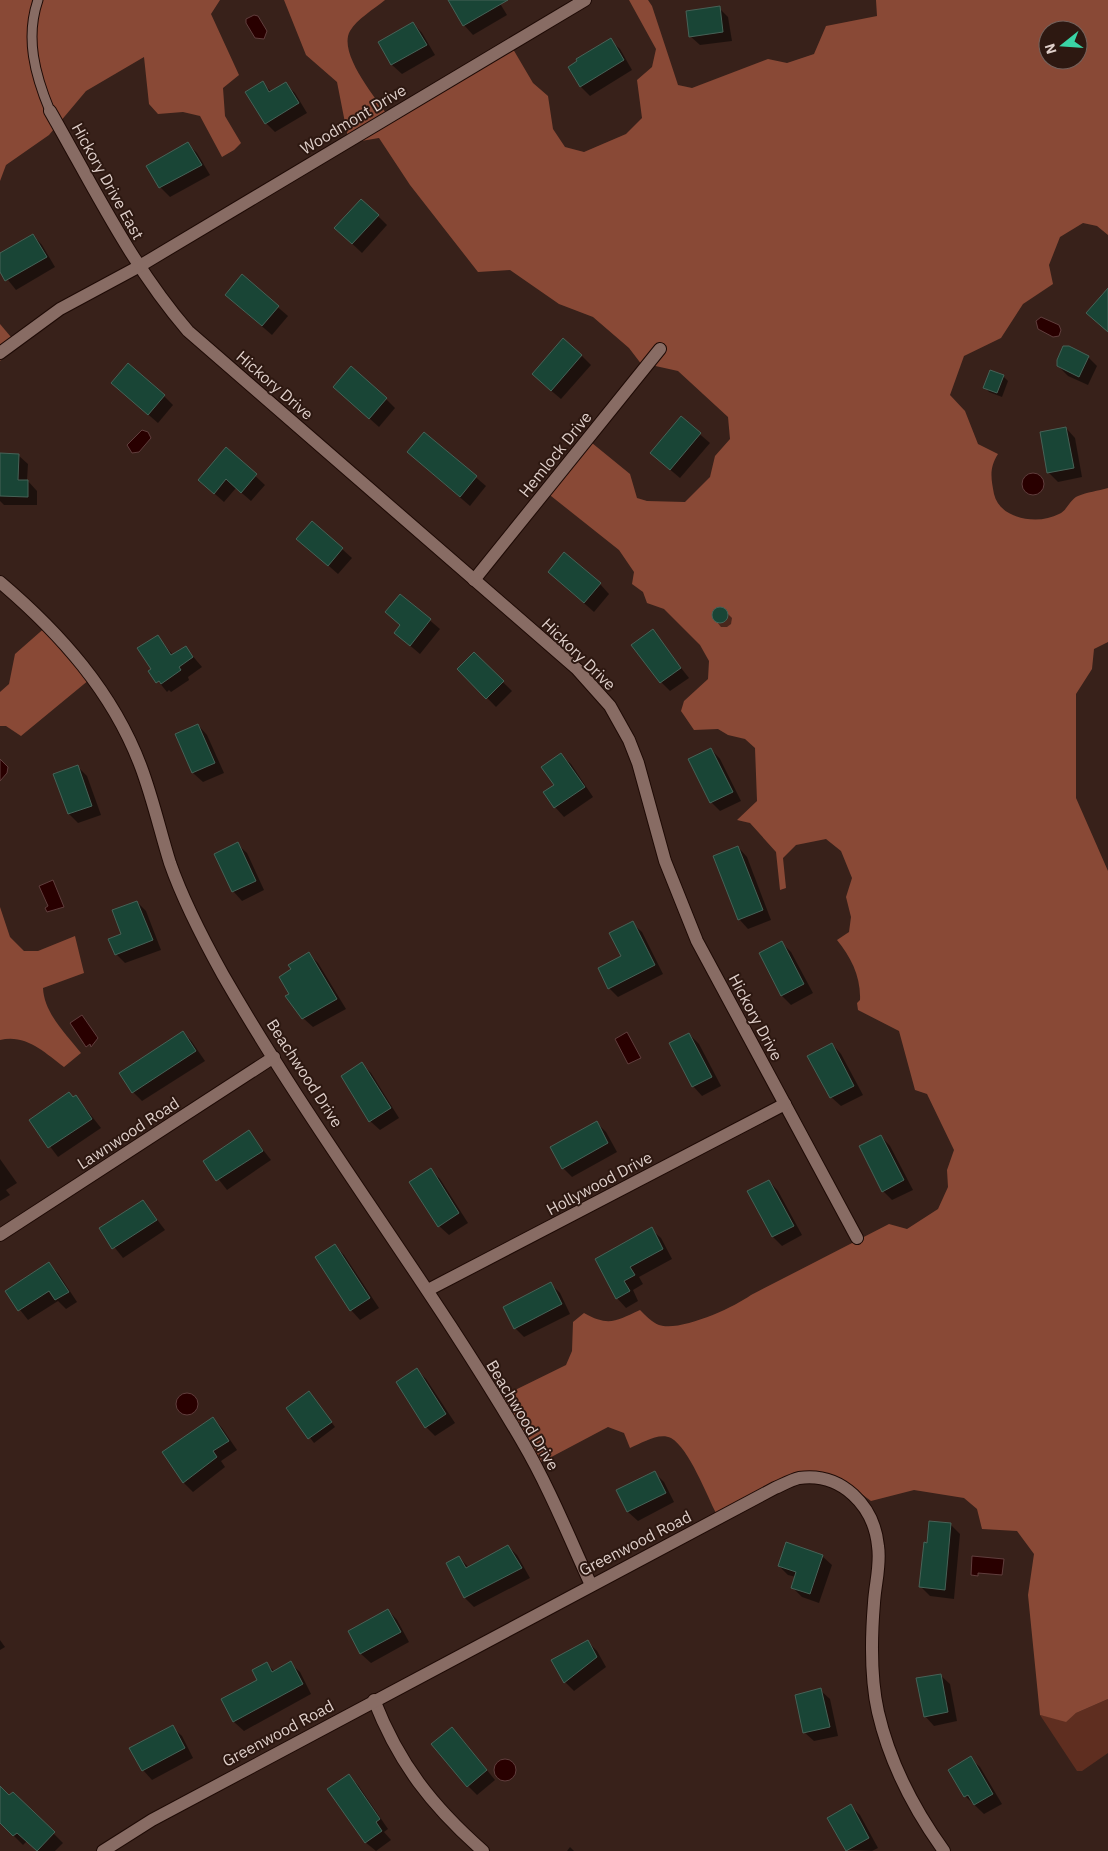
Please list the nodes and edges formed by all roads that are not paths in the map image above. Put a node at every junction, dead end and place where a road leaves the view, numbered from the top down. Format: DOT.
graph roads {
  1 [pos="38,0"];
  2 [pos="585,0"];
  3 [pos="50,111"];
  4 [pos="138,267"];
  5 [pos="660,349"];
  6 [pos="0,353"];
  7 [pos="474,580"];
  8 [pos="0,582"];
  9 [pos="274,1057"];
  10 [pos="785,1104"];
  11 [pos="0,1235"];
  12 [pos="857,1238"];
  13 [pos="428,1290"];
  14 [pos="591,1585"];
  15 [pos="374,1700"];
  16 [pos="102,1851"];
  17 [pos="483,1851"];
  18 [pos="944,1851"];
  1 -- 3 [label="lane"];
  2 -- 4 [label="street, Woodmont Drive"];
  3 -- 4 [label="street, Hickory Drive East"];
  4 -- 6 [label="street"];
  4 -- 7 [label="street, Hickory Drive"];
  5 -- 7 [label="street, Hemlock Drive"];
  7 -- 10 [label="street, Hickory Drive"];
  8 -- 9 [label="street, Beachwood Drive"];
  9 -- 11 [label="street, Lawnwood Road"];
  9 -- 13 [label="street, Beachwood Drive"];
  10 -- 12 [label="street, Hickory Drive"];
  10 -- 13 [label="street, Hollywood Drive"];
  13 -- 14 [label="street, Beachwood Drive"];
  14 -- 15 [label="street, Greenwood Road"];
  14 -- 18 [label="street, Greenwood Road"];
  15 -- 16 [label="street, Greenwood Road"];
  15 -- 17 [label="street"];
}
